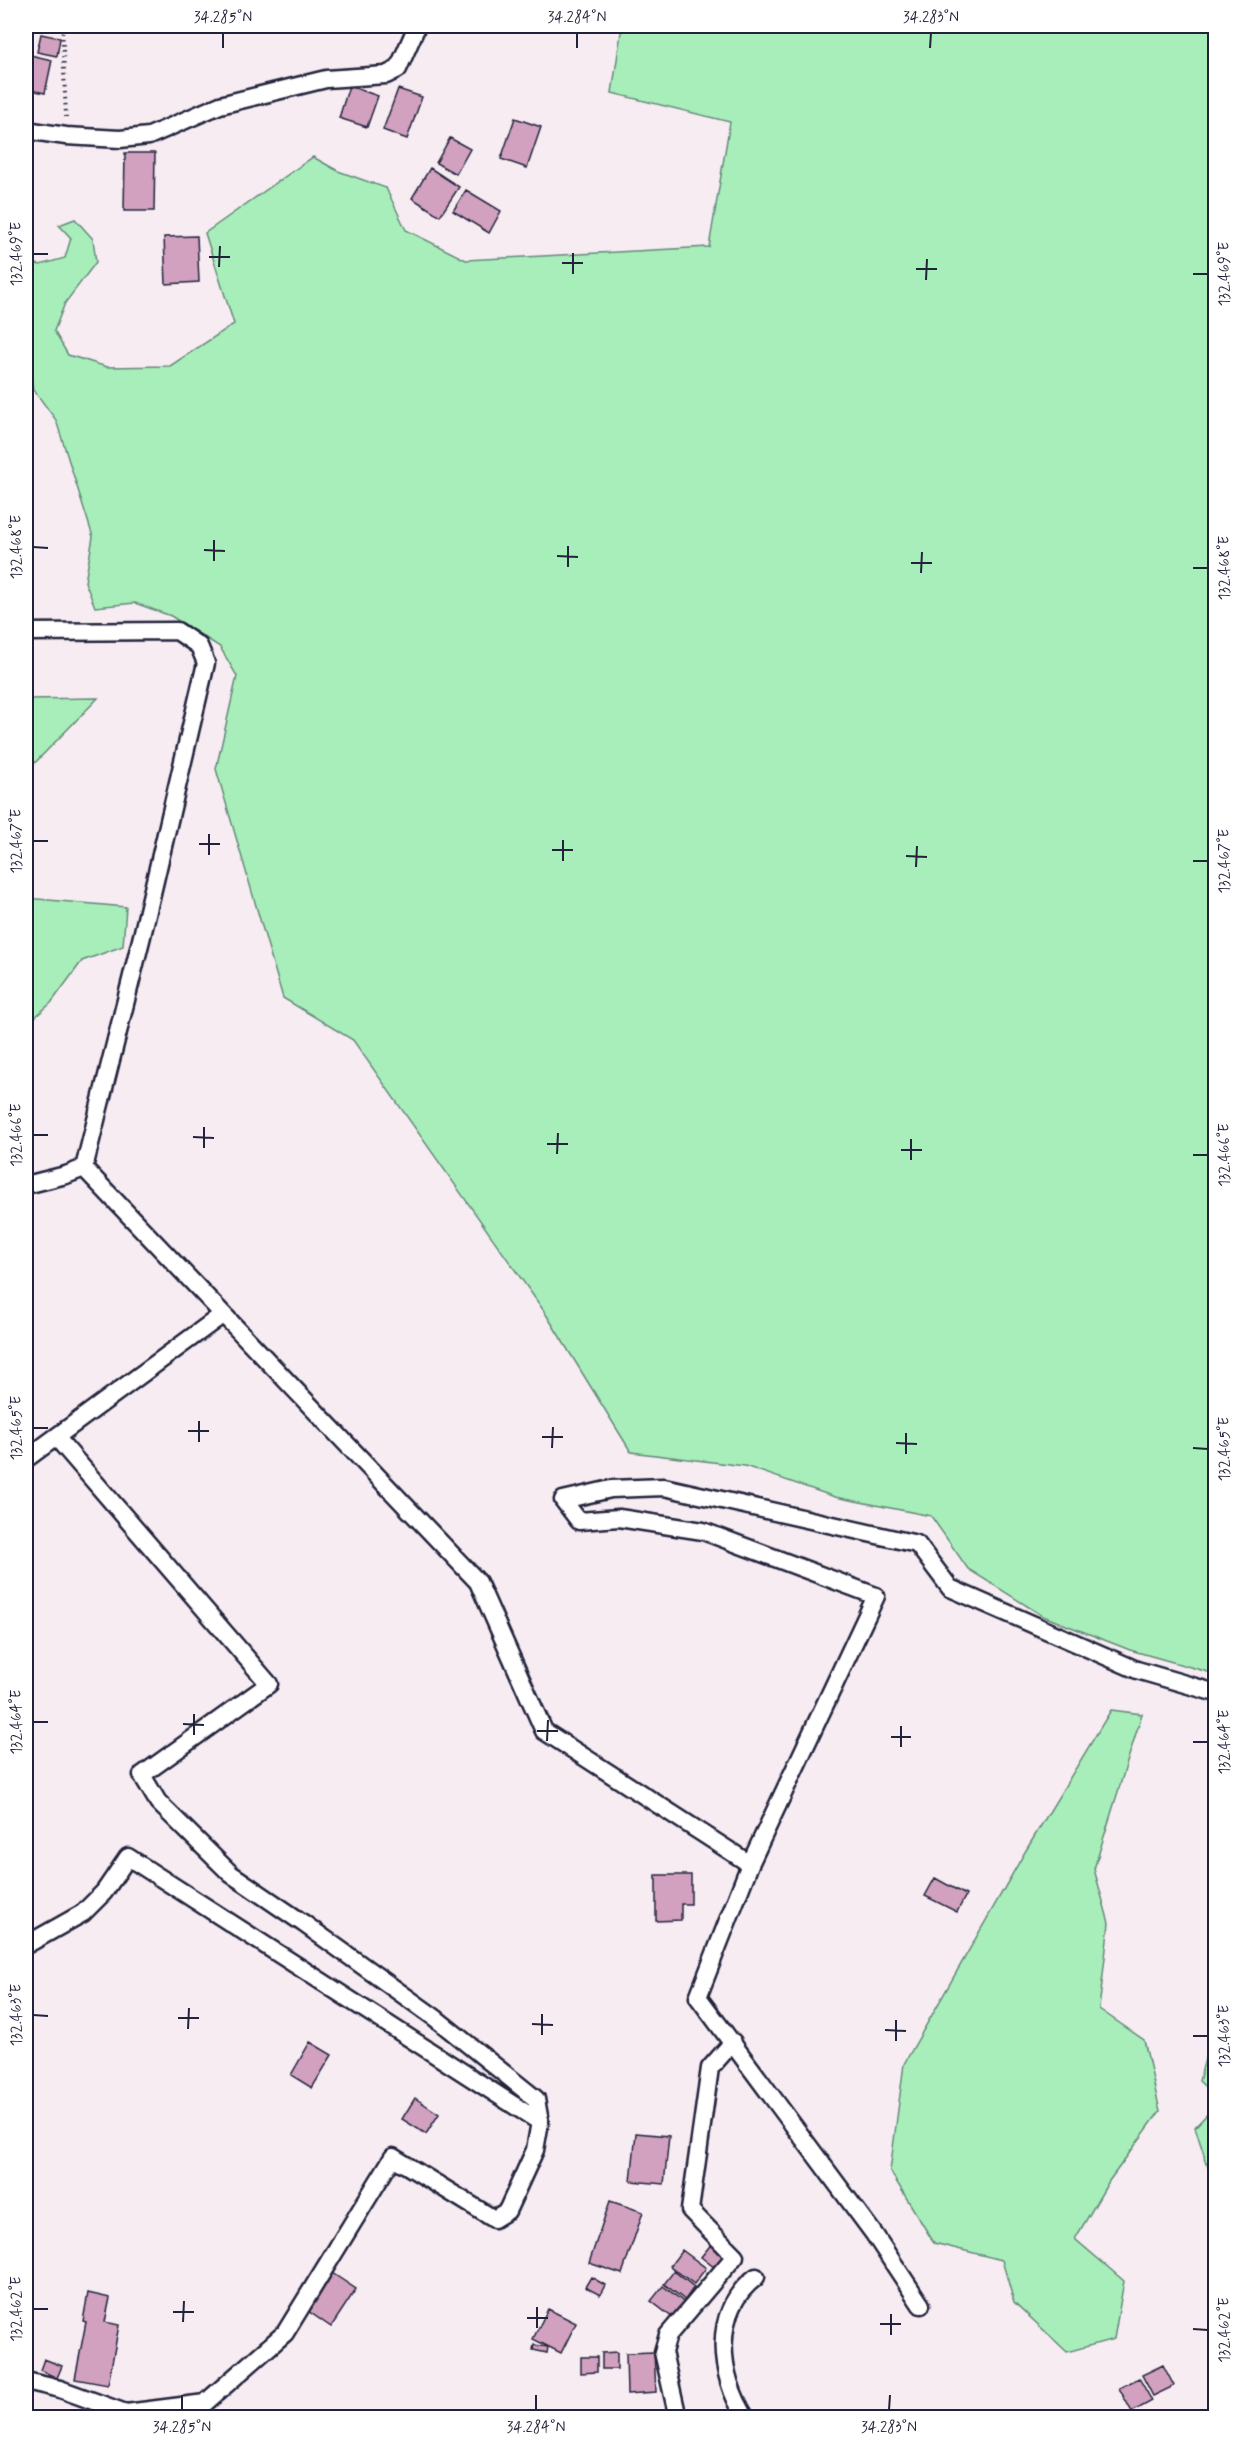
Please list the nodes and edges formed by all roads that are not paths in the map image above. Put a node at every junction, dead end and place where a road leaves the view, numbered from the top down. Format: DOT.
graph roads {
  1 [pos="417,26"];
  2 [pos="26,130"];
  3 [pos="26,632"];
  4 [pos="84,1168"];
  5 [pos="26,1185"];
  6 [pos="222,1315"];
  7 [pos="56,1437"];
  8 [pos="26,1459"];
  9 [pos="1215,1693"];
  10 [pos="750,1864"];
  11 [pos="26,1946"];
  12 [pos="733,2042"];
  13 [pos="540,2121"];
  14 [pos="756,2277"];
  15 [pos="921,2305"];
  16 [pos="26,2381"];
  17 [pos="126,2416"];
  18 [pos="678,2418"];
  19 [pos="746,2418"];
  1 -- 2 [label="street"];
  3 -- 4 [label="street"];
  4 -- 5 [label="street"];
  4 -- 6 [label="street"];
  6 -- 7 [label="street"];
  6 -- 10 [label="street"];
  7 -- 8 [label="street"];
  7 -- 13 [label="street"];
  9 -- 10 [label="street"];
  10 -- 12 [label="street"];
  11 -- 13 [label="street"];
  12 -- 15 [label="street"];
  12 -- 18 [label="street"];
  13 -- 17 [label="street"];
  14 -- 19 [label="street"];
  16 -- 17 [label="street"];
}
